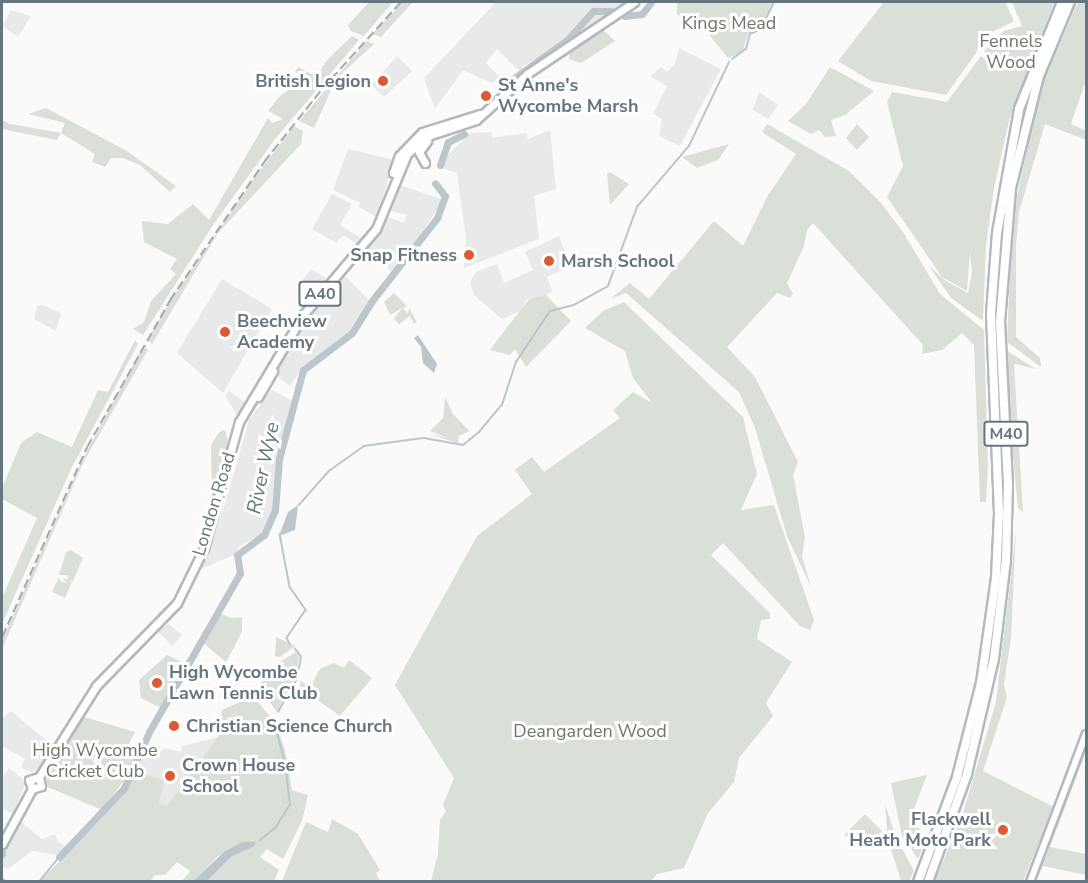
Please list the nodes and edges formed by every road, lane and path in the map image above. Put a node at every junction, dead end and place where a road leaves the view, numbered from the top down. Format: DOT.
graph roads {
  1 [pos="633,2"];
  2 [pos="1062,2"];
  3 [pos="1070,2"];
  4 [pos="482,113"];
  5 [pos="476,120"];
  6 [pos="439,128"];
  7 [pos="454,129"];
  8 [pos="425,163"];
  9 [pos="392,193"];
  10 [pos="282,351"];
  11 [pos="267,379"];
  12 [pos="254,398"];
  13 [pos="247,411"];
  14 [pos="1086,734"];
  15 [pos="2,844"];
  16 [pos="918,882"];
  17 [pos="927,882"];
  18 [pos="1029,882"];
  1 -- 4 [label="main road, A40"];
  2 -- 16 [label="highway, M40"];
  3 -- 17 [label="highway, M40"];
  4 -- 5 [label="main road, London Road / A40"];
  4 -- 9 [label="main road, London Road / A40"];
  5 -- 6 [label="main road"];
  5 -- 7 [label="main road, London Road / A40"];
  7 -- 8 [label="main road"];
  7 -- 9 [label="main road, London Road / A40"];
  9 -- 10 [label="main road, London Road / A40"];
  10 -- 12 [label="main road, London Road / A40"];
  10 -- 13 [label="main road, London Road / A40"];
  11 -- 12 [label="main road"];
  12 -- 13 [label="main road, London Road / A40"];
  13 -- 15 [label="main road, London Road / A40"];
  14 -- 18 [label="street"];
}
